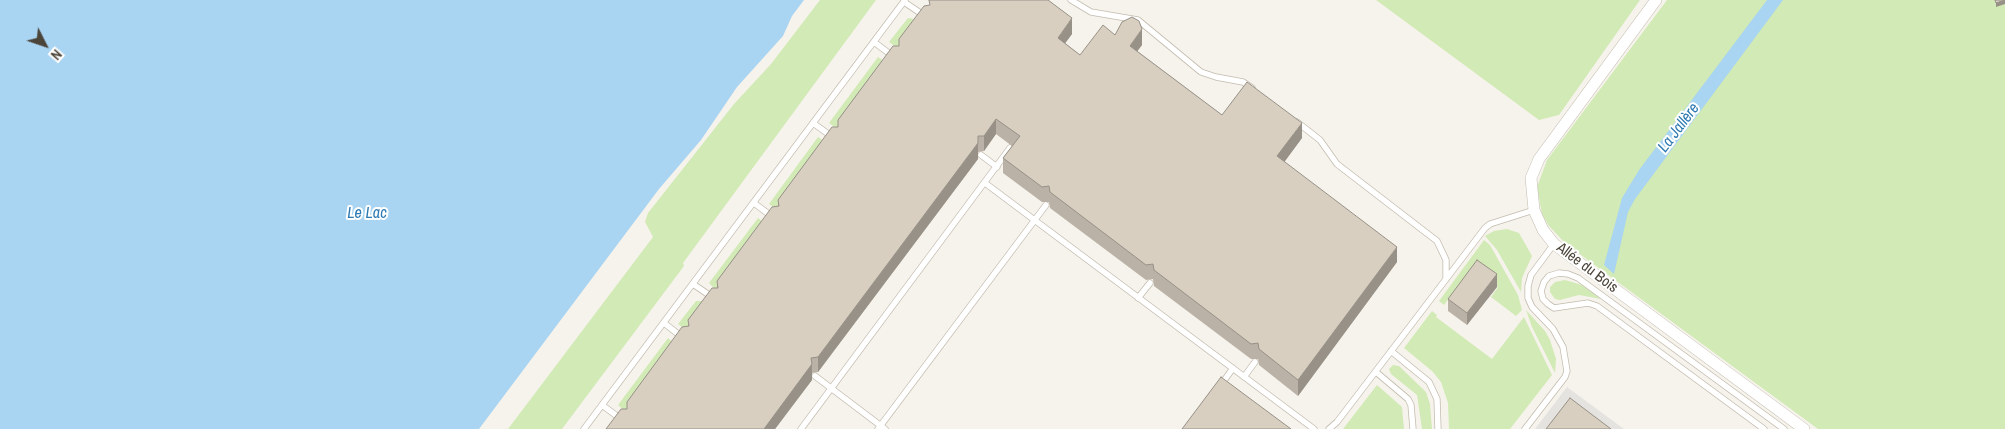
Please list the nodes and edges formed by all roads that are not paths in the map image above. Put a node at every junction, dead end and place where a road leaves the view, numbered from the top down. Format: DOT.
graph roads {
  1 [pos="1072,0"];
  2 [pos="1656,0"];
  3 [pos="905,1"];
  4 [pos="926,17"];
  5 [pos="874,42"];
  6 [pos="896,58"];
  7 [pos="1256,91"];
  8 [pos="1290,116"];
  9 [pos="813,123"];
  10 [pos="835,139"];
  11 [pos="1010,148"];
  12 [pos="981,155"];
  13 [pos="997,167"];
  14 [pos="985,183"];
  15 [pos="754,203"];
  16 [pos="1046,205"];
  17 [pos="1534,210"];
  18 [pos="775,219"];
  19 [pos="1034,220"];
  20 [pos="1554,244"];
  21 [pos="1446,279"];
  22 [pos="1150,283"];
  23 [pos="693,284"];
  24 [pos="1138,298"];
  25 [pos="715,300"];
  26 [pos="664,323"];
  27 [pos="685,340"];
  28 [pos="1392,350"];
  29 [pos="1255,362"];
  30 [pos="1233,368"];
  31 [pos="1376,372"];
  32 [pos="815,376"];
  33 [pos="1244,376"];
  34 [pos="831,388"];
  35 [pos="1216,391"];
  36 [pos="602,405"];
  37 [pos="624,421"];
  38 [pos="882,428"];
  39 [pos="584,429"];
  40 [pos="801,429"];
  41 [pos="1314,429"];
  42 [pos="1329,429"];
  43 [pos="1413,429"];
  44 [pos="1438,429"];
  45 [pos="1526,429"];
  46 [pos="1764,429"];
  47 [pos="1784,429"];
  48 [pos="1804,429"];
  1 -- 7 [label="lane"];
  2 -- 17 [label="street, Allée du Bois"];
  3 -- 4 [label="lane"];
  3 -- 5 [label="lane"];
  5 -- 6 [label="lane"];
  5 -- 9 [label="lane"];
  8 -- 21 [label="lane"];
  9 -- 10 [label="lane"];
  9 -- 15 [label="lane"];
  11 -- 13 [label="lane"];
  12 -- 13 [label="lane"];
  13 -- 14 [label="lane"];
  14 -- 19 [label="lane"];
  14 -- 34 [label="lane"];
  15 -- 18 [label="lane"];
  15 -- 23 [label="lane"];
  16 -- 19 [label="lane"];
  17 -- 20 [label="street, Allée du Bois"];
  17 -- 21 [label="lane"];
  19 -- 24 [label="lane"];
  19 -- 38 [label="lane"];
  20 -- 45 [label="lane"];
  20 -- 48 [label="street, Allée du Bois"];
  21 -- 28 [label="lane"];
  22 -- 24 [label="lane"];
  23 -- 25 [label="lane"];
  23 -- 26 [label="lane"];
  24 -- 30 [label="lane"];
  26 -- 27 [label="lane"];
  26 -- 36 [label="lane"];
  28 -- 31 [label="lane"];
  28 -- 44 [label="lane"];
  29 -- 33 [label="lane"];
  30 -- 33 [label="lane"];
  30 -- 35 [label="lane"];
  31 -- 42 [label="lane"];
  31 -- 43 [label="lane"];
  32 -- 34 [label="lane"];
  33 -- 41 [label="lane"];
  34 -- 38 [label="lane"];
  34 -- 40 [label="lane"];
  36 -- 37 [label="lane"];
  36 -- 39 [label="lane"];
  46 -- 47 [label="lane"];
}
